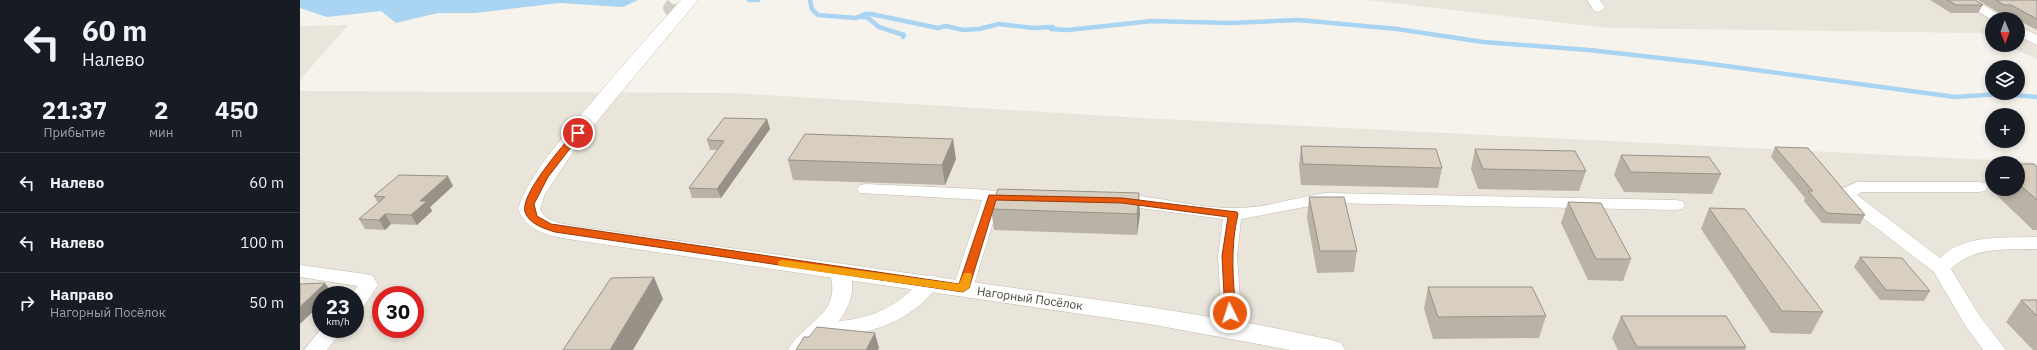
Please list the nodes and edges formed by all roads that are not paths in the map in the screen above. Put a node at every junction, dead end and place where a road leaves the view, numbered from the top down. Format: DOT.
graph roads {
  1 [pos="690,0"];
  2 [pos="696,0"];
  3 [pos="1966,0"];
  4 [pos="1987,12"];
  5 [pos="669,24"];
  6 [pos="2025,34"];
  7 [pos="2037,41"];
  8 [pos="1979,186"];
  9 [pos="866,189"];
  10 [pos="992,197"];
  11 [pos="1038,198"];
  12 [pos="1099,200"];
  13 [pos="1676,205"];
  14 [pos="1233,214"];
  15 [pos="2037,243"];
  16 [pos="1940,268"];
  17 [pos="300,271"];
  18 [pos="839,271"];
  19 [pos="930,282"];
  20 [pos="963,288"];
  21 [pos="364,293"];
  22 [pos="1232,327"];
  23 [pos="819,330"];
  24 [pos="325,338"];
  25 [pos="315,350"];
  26 [pos="799,350"];
  27 [pos="1332,350"];
  28 [pos="1995,350"];
  1 -- 5 [label="street, Нагорный Посёлок"];
  2 -- 5 [label="street"];
  3 -- 4 [label="street"];
  5 -- 18 [label="street, Нагорный Посёлок"];
  6 -- 7 [label="street"];
  8 -- 16 [label="street"];
  9 -- 10 [label="street"];
  10 -- 11 [label="street"];
  10 -- 20 [label="street"];
  12 -- 14 [label="street"];
  13 -- 14 [label="street"];
  14 -- 22 [label="street"];
  15 -- 16 [label="street"];
  16 -- 28 [label="street"];
  17 -- 21 [label="street"];
  18 -- 19 [label="street, Нагорный Посёлок"];
  18 -- 23 [label="street"];
  19 -- 20 [label="street, Нагорный Посёлок"];
  19 -- 23 [label="street"];
  20 -- 22 [label="street, Нагорный Посёлок"];
  22 -- 27 [label="street, Нагорный Посёлок"];
  23 -- 26 [label="street"];
  24 -- 25 [label="street"];
}
